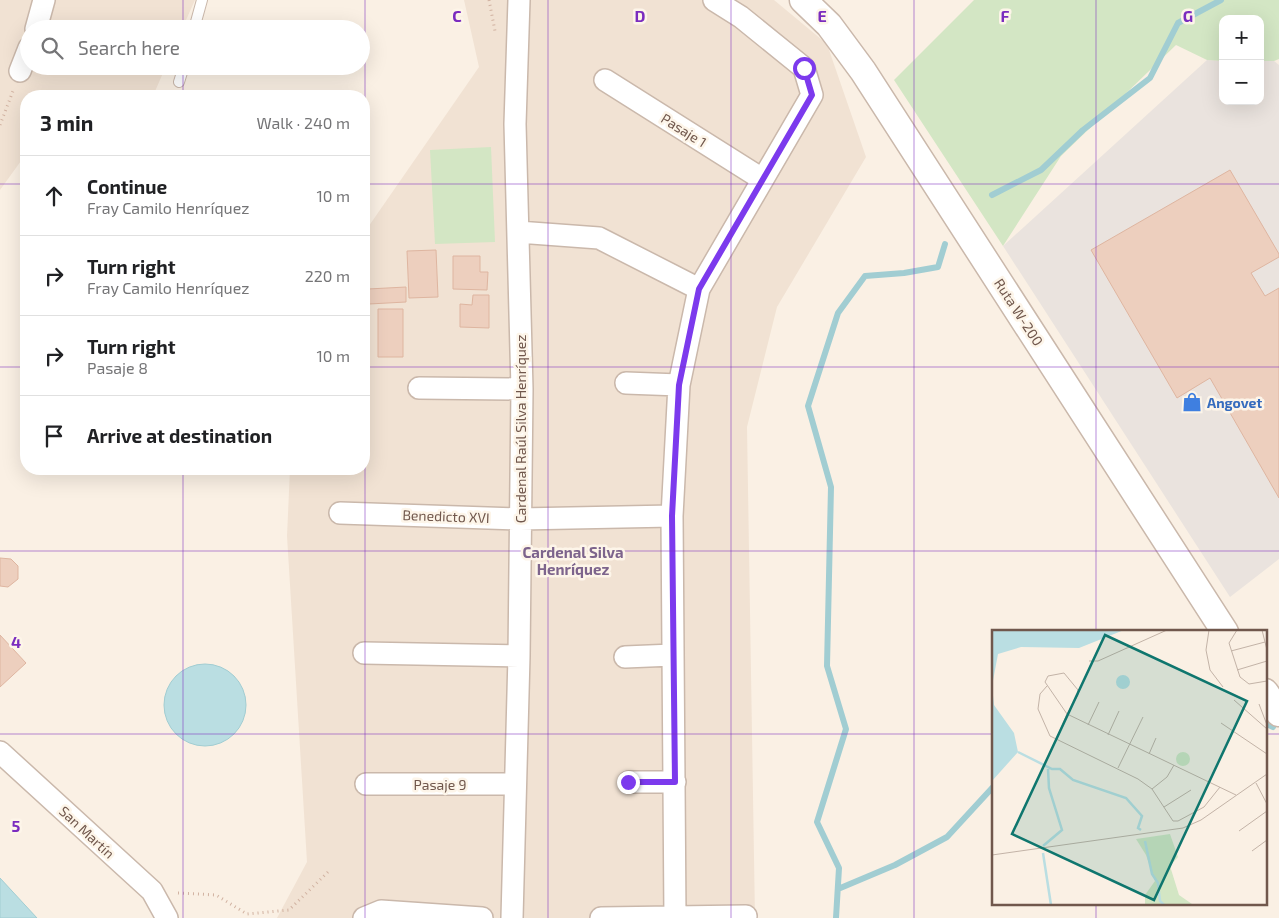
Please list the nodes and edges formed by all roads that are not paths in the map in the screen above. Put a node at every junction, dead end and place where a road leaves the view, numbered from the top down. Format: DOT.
graph roads {
  1 [pos="44,0"];
  2 [pos="202,0"];
  3 [pos="519,0"];
  4 [pos="714,0"];
  5 [pos="803,0"];
  6 [pos="38,20"];
  7 [pos="196,20"];
  8 [pos="181,75"];
  9 [pos="605,80"];
  10 [pos="179,82"];
  11 [pos="762,179"];
  12 [pos="518,232"];
  13 [pos="699,289"];
  14 [pos="626,383"];
  15 [pos="679,385"];
  16 [pos="419,388"];
  17 [pos="522,389"];
  18 [pos="340,513"];
  19 [pos="672,516"];
  20 [pos="520,519"];
  21 [pos="1223,630"];
  22 [pos="364,653"];
  23 [pos="673,655"];
  24 [pos="519,656"];
  25 [pos="625,657"];
  26 [pos="1266,694"];
  27 [pos="1279,713"];
  28 [pos="0,752"];
  29 [pos="628,782"];
  30 [pos="675,782"];
  31 [pos="366,784"];
  32 [pos="515,784"];
  33 [pos="373,915"];
  34 [pos="746,916"];
  35 [pos="676,917"];
  36 [pos="167,918"];
  37 [pos="482,918"];
  38 [pos="512,918"];
  39 [pos="601,918"];
  1 -- 6 [label="street"];
  2 -- 7 [label="lane"];
  3 -- 12 [label="street, Cardenal Raúl Silva Henríquez"];
  4 -- 11 [label="street"];
  5 -- 21 [label="street, Ruta W-200"];
  8 -- 10 [label="lane"];
  9 -- 11 [label="street, Pasaje 1"];
  11 -- 13 [label="street"];
  12 -- 13 [label="street"];
  12 -- 17 [label="street, Cardenal Raúl Silva Henríquez"];
  13 -- 15 [label="street"];
  14 -- 15 [label="street"];
  15 -- 19 [label="street"];
  16 -- 17 [label="street"];
  17 -- 20 [label="street, Cardenal Raúl Silva Henríquez"];
  18 -- 20 [label="street, Benedicto XVI"];
  19 -- 20 [label="street, Benedicto XVI"];
  19 -- 23 [label="street"];
  20 -- 24 [label="street, Cardenal Raúl Silva Henríquez"];
  22 -- 24 [label="street"];
  23 -- 25 [label="street"];
  23 -- 30 [label="street"];
  24 -- 32 [label="street, Cardenal Raúl Silva Henríquez"];
  26 -- 27 [label="street"];
  28 -- 36 [label="street, San Martín"];
  29 -- 30 [label="street"];
  30 -- 35 [label="street"];
  31 -- 32 [label="street, Pasaje 9"];
  32 -- 38 [label="street, Cardenal Raúl Silva Henríquez"];
  33 -- 37 [label="street"];
  34 -- 35 [label="street"];
  35 -- 39 [label="street"];
}
